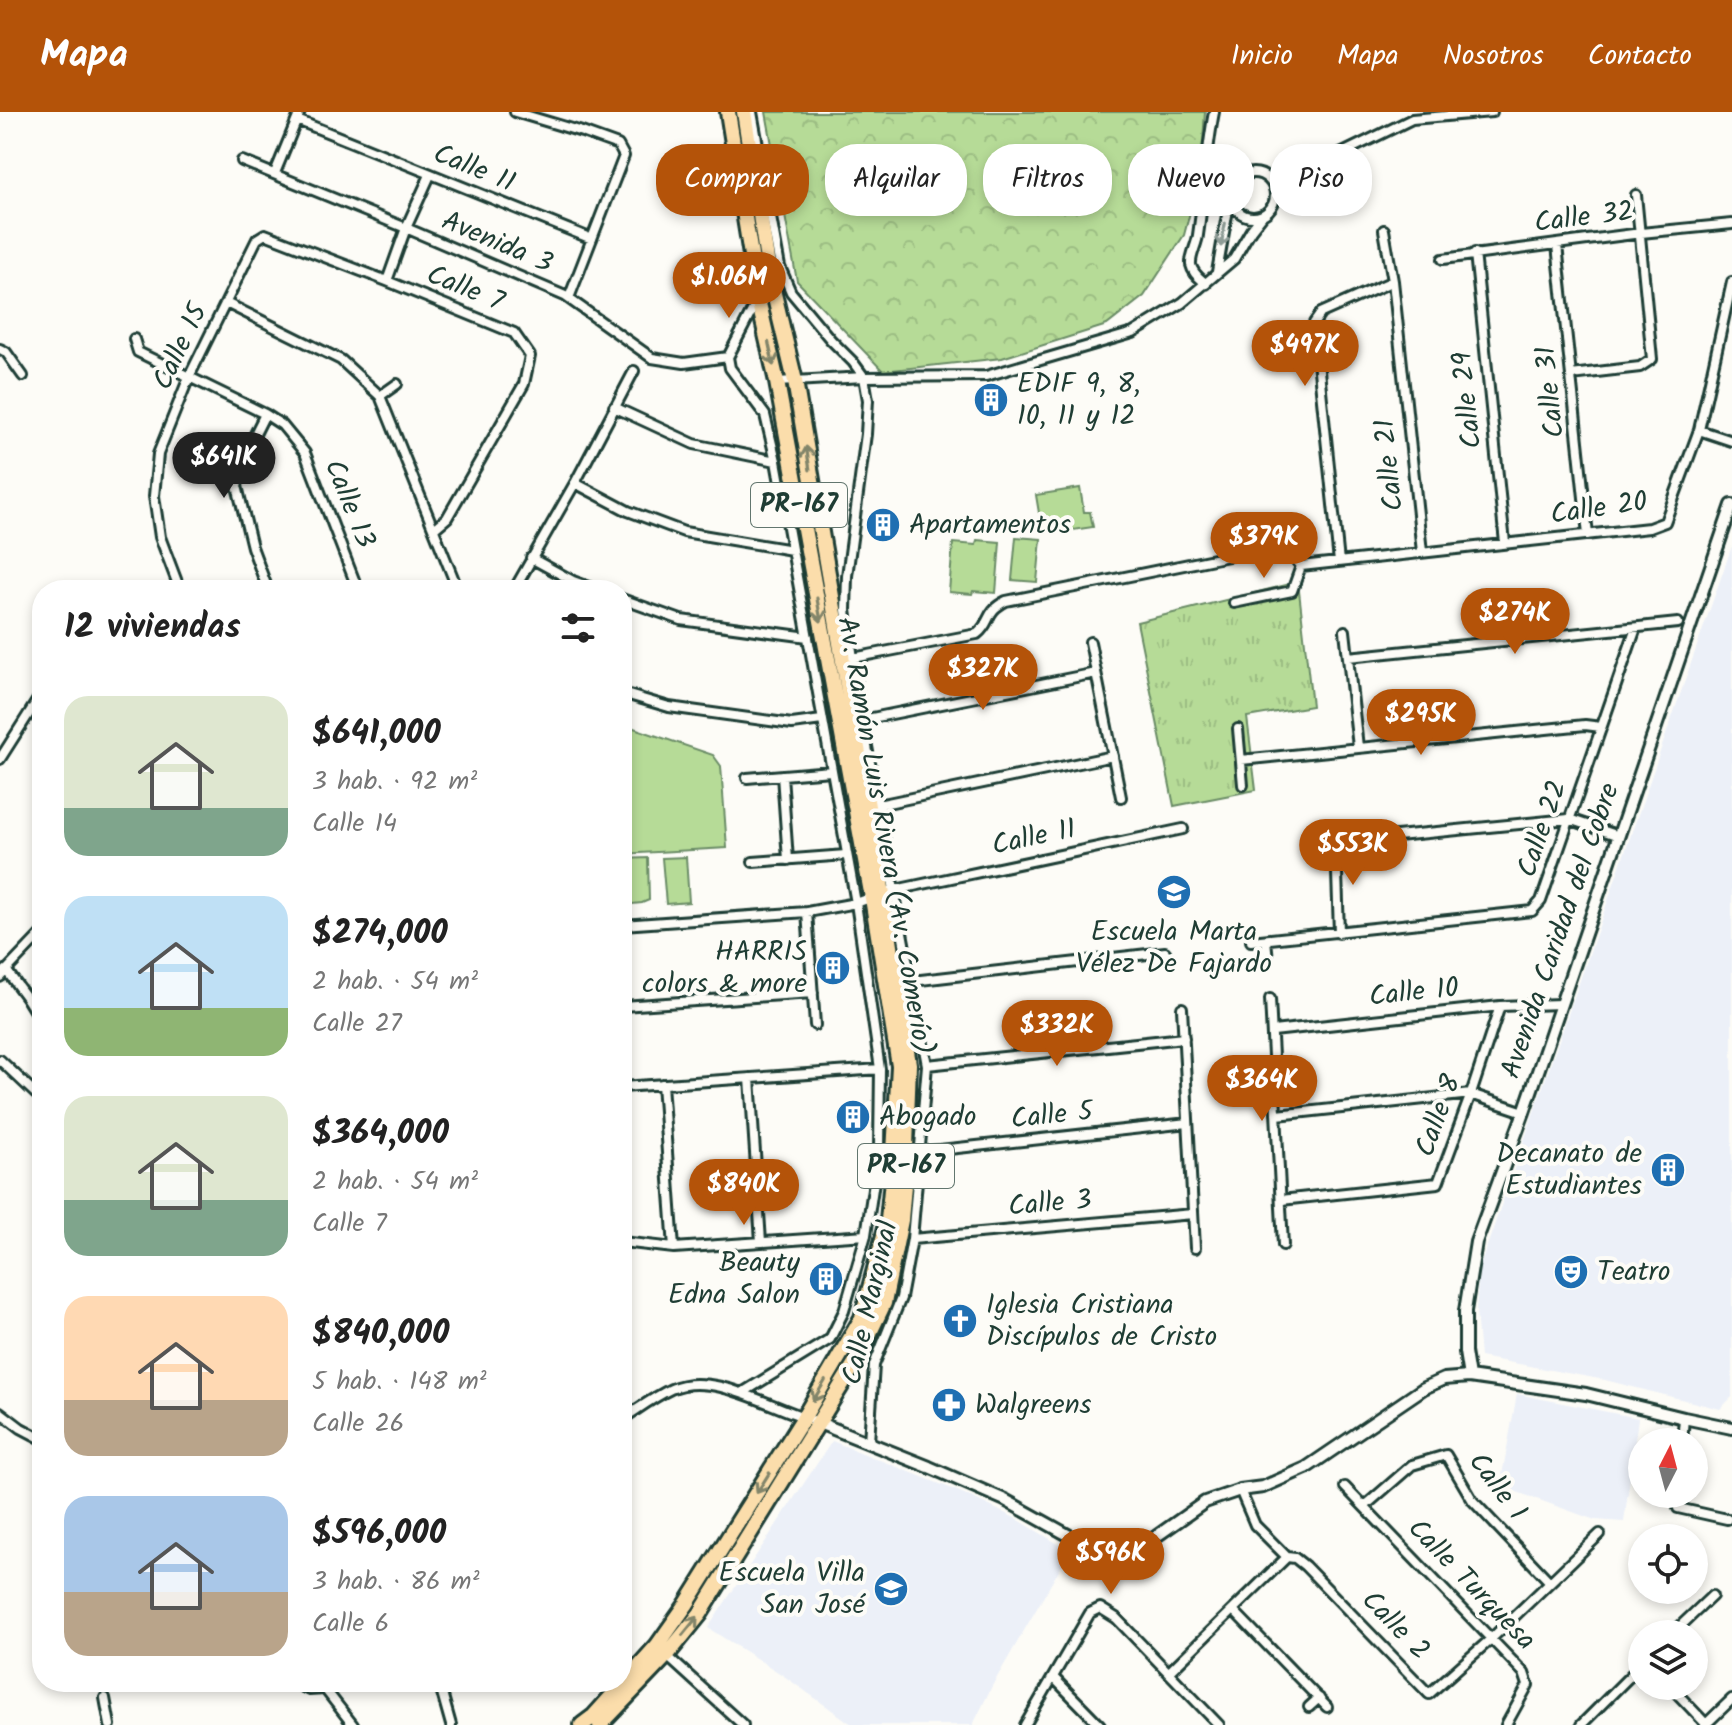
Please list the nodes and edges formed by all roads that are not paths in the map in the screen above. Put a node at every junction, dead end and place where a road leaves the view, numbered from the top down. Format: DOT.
graph roads {
  1 [pos="515,112"];
  2 [pos="728,112"];
  3 [pos="744,112"];
  4 [pos="752,112"];
  5 [pos="1214,112"];
  6 [pos="1492,112"];
  7 [pos="1412,115"];
  8 [pos="298,116"];
  9 [pos="1358,144"];
  10 [pos="242,161"];
  11 [pos="275,173"];
  12 [pos="1254,173"];
  13 [pos="430,175"];
  14 [pos="1269,179"];
  15 [pos="1636,195"];
  16 [pos="1270,210"];
  17 [pos="1227,216"];
  18 [pos="1248,216"];
  19 [pos="1262,216"];
  20 [pos="1732,224"];
  21 [pos="406,228"];
  22 [pos="1384,230"];
  23 [pos="1641,233"];
  24 [pos="592,239"];
  25 [pos="1557,245"];
  26 [pos="1475,253"];
  27 [pos="1443,259"];
  28 [pos="245,263"];
  29 [pos="1217,272"];
  30 [pos="387,281"];
  31 [pos="1393,281"];
  32 [pos="1732,282"];
  33 [pos="1206,284"];
  34 [pos="569,298"];
  35 [pos="758,299"];
  36 [pos="226,303"];
  37 [pos="134,339"];
  38 [pos="3,351"];
  39 [pos="728,357"];
  40 [pos="634,371"];
  41 [pos="1571,375"];
  42 [pos="23,376"];
  43 [pos="189,377"];
  44 [pos="864,377"];
  45 [pos="795,381"];
  46 [pos="777,382"];
  47 [pos="397,384"];
  48 [pos="380,396"];
  49 [pos="614,407"];
  50 [pos="265,414"];
  51 [pos="1699,430"];
  52 [pos="1732,441"];
  53 [pos="776,461"];
  54 [pos="575,483"];
  55 [pos="1732,505"];
  56 [pos="434,529"];
  57 [pos="1588,535"];
  58 [pos="1505,543"];
  59 [pos="792,550"];
  60 [pos="1422,552"];
  61 [pos="531,558"];
  62 [pos="1339,562"];
  63 [pos="1301,566"];
  64 [pos="176,580"];
  65 [pos="264,580"];
  66 [pos="354,580"];
  67 [pos="454,580"];
  68 [pos="519,580"];
  69 [pos="571,580"];
  70 [pos="632,603"];
  71 [pos="1234,603"];
  72 [pos="1678,623"];
  73 [pos="1636,628"];
  74 [pos="1345,631"];
  75 [pos="808,637"];
  76 [pos="1090,642"];
  77 [pos="1348,657"];
  78 [pos="853,658"];
  79 [pos="1096,673"];
  80 [pos="632,696"];
  81 [pos="32,709"];
  82 [pos="822,720"];
  83 [pos="862,720"];
  84 [pos="1601,727"];
  85 [pos="1238,729"];
  86 [pos="1358,747"];
  87 [pos="1113,756"];
  88 [pos="0,759"];
  89 [pos="1241,760"];
  90 [pos="831,771"];
  91 [pos="782,775"];
  92 [pos="747,778"];
  93 [pos="1243,785"];
  94 [pos="1121,797"];
  95 [pos="878,805"];
  96 [pos="1569,819"];
  97 [pos="1183,829"];
  98 [pos="1619,836"];
  99 [pos="846,855"];
  100 [pos="788,860"];
  101 [pos="753,862"];
  102 [pos="883,894"];
  103 [pos="856,903"];
  104 [pos="807,912"];
  105 [pos="632,924"];
  106 [pos="1339,933"];
  107 [pos="1266,940"];
  108 [pos="1251,941"];
  109 [pos="32,943"];
  110 [pos="1165,952"];
  111 [pos="1268,960"];
  112 [pos="3,973"];
  113 [pos="912,981"];
  114 [pos="813,993"];
  115 [pos="1270,999"];
  116 [pos="1561,1004"];
  117 [pos="632,1005"];
  118 [pos="1500,1006"];
  119 [pos="32,1007"];
  120 [pos="1182,1008"];
  121 [pos="815,1025"];
  122 [pos="1273,1031"];
  123 [pos="1184,1038"];
  124 [pos="0,1060"];
  125 [pos="927,1065"];
  126 [pos="880,1069"];
  127 [pos="750,1078"];
  128 [pos="662,1084"];
  129 [pos="632,1086"];
  130 [pos="32,1090"];
  131 [pos="1471,1094"];
  132 [pos="1524,1112"];
  133 [pos="1277,1115"];
  134 [pos="1188,1123"];
  135 [pos="921,1152"];
  136 [pos="1281,1200"];
  137 [pos="1193,1214"];
  138 [pos="866,1235"];
  139 [pos="912,1239"];
  140 [pos="761,1242"];
  141 [pos="632,1243"];
  142 [pos="1283,1245"];
  143 [pos="674,1248"];
  144 [pos="1195,1248"];
  145 [pos="1469,1377"];
  146 [pos="742,1393"];
  147 [pos="0,1412"];
  148 [pos="632,1413"];
  149 [pos="804,1417"];
  150 [pos="1684,1418"];
  151 [pos="819,1422"];
  152 [pos="1683,1428"];
  153 [pos="1732,1428"];
  154 [pos="32,1434"];
  155 [pos="869,1442"];
  156 [pos="1345,1487"];
  157 [pos="1240,1490"];
  158 [pos="1365,1506"];
  159 [pos="1678,1508"];
  160 [pos="1727,1519"];
  161 [pos="1600,1534"];
  162 [pos="1287,1557"];
  163 [pos="1549,1581"];
  164 [pos="1712,1596"];
  165 [pos="1233,1610"];
  166 [pos="1687,1620"];
  167 [pos="1492,1638"];
  168 [pos="662,1651"];
  169 [pos="1169,1672"];
  170 [pos="1053,1677"];
  171 [pos="1628,1678"];
  172 [pos="632,1684"];
  173 [pos="331,1692"];
  174 [pos="442,1692"];
  175 [pos="624,1692"];
  176 [pos="105,1698"];
  177 [pos="1319,1698"];
  178 [pos="1732,1699"];
  179 [pos="1683,1700"];
  180 [pos="1309,1707"];
  181 [pos="1327,1707"];
  182 [pos="596,1723"];
  183 [pos="110,1725"];
  184 [pos="353,1725"];
  185 [pos="451,1725"];
  186 [pos="743,1725"];
  187 [pos="1025,1725"];
  188 [pos="1100,1725"];
  189 [pos="1219,1725"];
  190 [pos="1506,1725"];
  191 [pos="1581,1725"];
  192 [pos="1706,1725"];
  1 -- 24 [label="street"];
  2 -- 35 [label="highway, Av. Ramón Luis Rivera (Av. Comerío) / PR-167"];
  3 -- 45 [label="highway, Av. Ramón Luis Rivera (Av. Comerío) / PR-167"];
  4 -- 44 [label="street"];
  5 -- 33 [label="street"];
  6 -- 7 [label="street"];
  7 -- 9 [label="street"];
  8 -- 11 [label="street"];
  8 -- 13 [label="street, Calle 11"];
  10 -- 11 [label="street, Avenida 3"];
  11 -- 21 [label="street, Avenida 3"];
  12 -- 14 [label="street"];
  13 -- 21 [label="street"];
  13 -- 24 [label="street, Calle 11"];
  15 -- 23 [label="street"];
  16 -- 19 [label="street"];
  17 -- 29 [label="street, one-way"];
  18 -- 19 [label="street"];
  19 -- 29 [label="street"];
  20 -- 23 [label="street, Calle 32"];
  21 -- 30 [label="street"];
  21 -- 34 [label="street, Avenida 3"];
  22 -- 31 [label="street, Calle 21"];
  23 -- 25 [label="street, Calle 32"];
  23 -- 41 [label="street"];
  24 -- 34 [label="street"];
  25 -- 26 [label="street, Calle 32"];
  25 -- 41 [label="street, Calle 31"];
  26 -- 27 [label="street, Calle 32"];
  26 -- 58 [label="street, Calle 29"];
  28 -- 30 [label="street, Calle 7"];
  28 -- 36 [label="street, Calle 15"];
  29 -- 33 [label="street"];
  30 -- 56 [label="street, Calle 7"];
  31 -- 60 [label="street, Calle 21"];
  31 -- 62 [label="street"];
  32 -- 51 [label="street, Calle 20"];
  33 -- 44 [label="street"];
  34 -- 39 [label="street, Avenida 3"];
  35 -- 39 [label="street"];
  35 -- 46 [label="highway, Av. Ramón Luis Rivera (Av. Comerío) / PR-167, one-way"];
  36 -- 43 [label="street, Calle 15"];
  36 -- 48 [label="street"];
  37 -- 43 [label="street, Calle 13"];
  38 -- 42 [label="street"];
  39 -- 53 [label="street, Calle Marginal"];
  40 -- 49 [label="street"];
  41 -- 57 [label="street, Calle 31"];
  43 -- 50 [label="street, Calle 13"];
  43 -- 64 [label="street, Calle 15"];
  44 -- 45 [label="street"];
  44 -- 78 [label="street, Calle Marginal"];
  45 -- 46 [label="street"];
  102 -- 45 [label="highway, Av. Ramón Luis Rivera (Av. Comerío) / PR-167, one-way"];
  46 -- 102 [label="highway, Av. Ramón Luis Rivera (Av. Comerío) / PR-167, one-way"];
  47 -- 48 [label="street"];
  48 -- 56 [label="street"];
  49 -- 53 [label="street"];
  49 -- 54 [label="street"];
  50 -- 65 [label="street"];
  50 -- 66 [label="street, Calle 13"];
  51 -- 52 [label="street"];
  51 -- 57 [label="street, Calle 20"];
  53 -- 59 [label="street, Calle Marginal"];
  54 -- 59 [label="street"];
  54 -- 61 [label="street"];
  55 -- 98 [label="street, Avenida Caridad del Cobre"];
  56 -- 67 [label="street"];
  57 -- 58 [label="street, Calle 20"];
  58 -- 60 [label="street, Calle 20"];
  59 -- 75 [label="street, Calle Marginal"];
  60 -- 62 [label="street, Calle 20"];
  61 -- 68 [label="street"];
  61 -- 69 [label="street"];
  62 -- 63 [label="street, Calle 20"];
  63 -- 71 [label="street"];
  63 -- 78 [label="street"];
  70 -- 75 [label="street"];
  72 -- 73 [label="street"];
  73 -- 77 [label="street"];
  73 -- 84 [label="street, Calle 22"];
  74 -- 77 [label="street"];
  75 -- 82 [label="street, Calle Marginal"];
  76 -- 79 [label="street"];
  77 -- 86 [label="street"];
  78 -- 83 [label="street, Calle Marginal"];
  79 -- 83 [label="street"];
  79 -- 87 [label="street"];
  80 -- 82 [label="street"];
  81 -- 88 [label="street"];
  82 -- 90 [label="street, Calle Marginal"];
  83 -- 95 [label="street, Calle Marginal"];
  84 -- 86 [label="street"];
  84 -- 96 [label="street, Calle 22"];
  85 -- 89 [label="street"];
  86 -- 89 [label="street"];
  87 -- 94 [label="street"];
  87 -- 95 [label="street"];
  89 -- 93 [label="street"];
  90 -- 91 [label="street"];
  90 -- 99 [label="street, Calle Marginal"];
  91 -- 92 [label="street"];
  91 -- 100 [label="street"];
  95 -- 102 [label="street, Calle Marginal"];
  96 -- 98 [label="street"];
  96 -- 106 [label="street, Calle 22"];
  96 -- 106 [label="street"];
  97 -- 102 [label="street, Calle 11"];
  98 -- 116 [label="street, Avenida Caridad del Cobre"];
  99 -- 100 [label="street"];
  99 -- 103 [label="street, Calle Marginal"];
  100 -- 101 [label="street"];
  102 -- 103 [label="street, Calle 11"];
  102 -- 113 [label="street, Calle Marginal"];
  102 -- 149 [label="highway, Av. Ramón Luis Rivera (Av. Comerío) / PR-167, one-way"];
  102 -- 151 [label="highway, Av. Ramón Luis Rivera (Av. Comerío) / PR-167"];
  103 -- 104 [label="street"];
  103 -- 126 [label="street, Calle Marginal"];
  104 -- 105 [label="street"];
  104 -- 114 [label="street"];
  106 -- 107 [label="street, Calle 22"];
  107 -- 108 [label="street, Calle 22"];
  107 -- 111 [label="street"];
  109 -- 112 [label="street"];
  110 -- 113 [label="street"];
  112 -- 119 [label="street"];
  113 -- 125 [label="street, Calle Marginal"];
  114 -- 117 [label="street"];
  114 -- 121 [label="street"];
  115 -- 122 [label="street"];
  116 -- 118 [label="street, Calle 10"];
  116 -- 132 [label="street, Avenida Caridad del Cobre"];
  118 -- 122 [label="street, Calle 10"];
  118 -- 131 [label="street, Calle 8"];
  120 -- 123 [label="street"];
  122 -- 133 [label="street"];
  123 -- 125 [label="street"];
  123 -- 134 [label="street"];
  124 -- 130 [label="street"];
  125 -- 135 [label="street, Calle Marginal"];
  126 -- 127 [label="street"];
  126 -- 138 [label="street, Calle Marginal"];
  127 -- 128 [label="street"];
  127 -- 140 [label="street"];
  128 -- 129 [label="street"];
  128 -- 143 [label="street"];
  131 -- 132 [label="street"];
  131 -- 133 [label="street"];
  131 -- 136 [label="street, Calle 8"];
  132 -- 145 [label="street, Avenida Caridad del Cobre"];
  133 -- 136 [label="street"];
  134 -- 135 [label="street, Calle 5"];
  134 -- 137 [label="street"];
  135 -- 139 [label="street, Calle Marginal"];
  136 -- 142 [label="street"];
  137 -- 139 [label="street, Calle 3"];
  137 -- 144 [label="street"];
  138 -- 140 [label="street"];
  138 -- 146 [label="street, Calle Marginal"];
  139 -- 155 [label="street, Calle Marginal"];
  140 -- 143 [label="street"];
  141 -- 143 [label="street"];
  145 -- 150 [label="street"];
  145 -- 157 [label="street"];
  146 -- 148 [label="street"];
  146 -- 149 [label="street"];
  147 -- 154 [label="street"];
  149 -- 151 [label="street"];
  149 -- 168 [label="highway, Av. Ramón Luis Rivera (Av. Comerío) / PR-167, one-way"];
  150 -- 152 [label="street"];
  150 -- 153 [label="street"];
  151 -- 155 [label="street"];
  168 -- 151 [label="highway, Av. Ramón Luis Rivera (Av. Comerío) / PR-167, one-way"];
  155 -- 157 [label="street"];
  156 -- 158 [label="street, Calle Turquesa"];
  157 -- 162 [label="street, Calle 2"];
  158 -- 163 [label="street, Calle 1"];
  158 -- 167 [label="street, Calle Turquesa"];
  159 -- 160 [label="street"];
  161 -- 163 [label="street, Calle 2"];
  162 -- 165 [label="street"];
  162 -- 167 [label="street, Calle 2"];
  163 -- 167 [label="street, Calle 2"];
  164 -- 166 [label="street"];
  165 -- 169 [label="street"];
  165 -- 177 [label="street"];
  167 -- 190 [label="street, Calle Turquesa"];
  168 -- 172 [label="highway, Av. Ramón Luis Rivera (Av. Comerío) / PR-167"];
  168 -- 186 [label="street"];
  169 -- 170 [label="street"];
  169 -- 189 [label="street"];
  170 -- 187 [label="street"];
  170 -- 188 [label="street"];
  171 -- 191 [label="street"];
  173 -- 184 [label="street"];
  174 -- 185 [label="street"];
  175 -- 182 [label="highway, Av. Ramón Luis Rivera (Av. Comerío) / PR-167"];
  176 -- 183 [label="street"];
  177 -- 180 [label="street"];
  177 -- 181 [label="street"];
  178 -- 192 [label="street"];
  179 -- 192 [label="street"];
}
